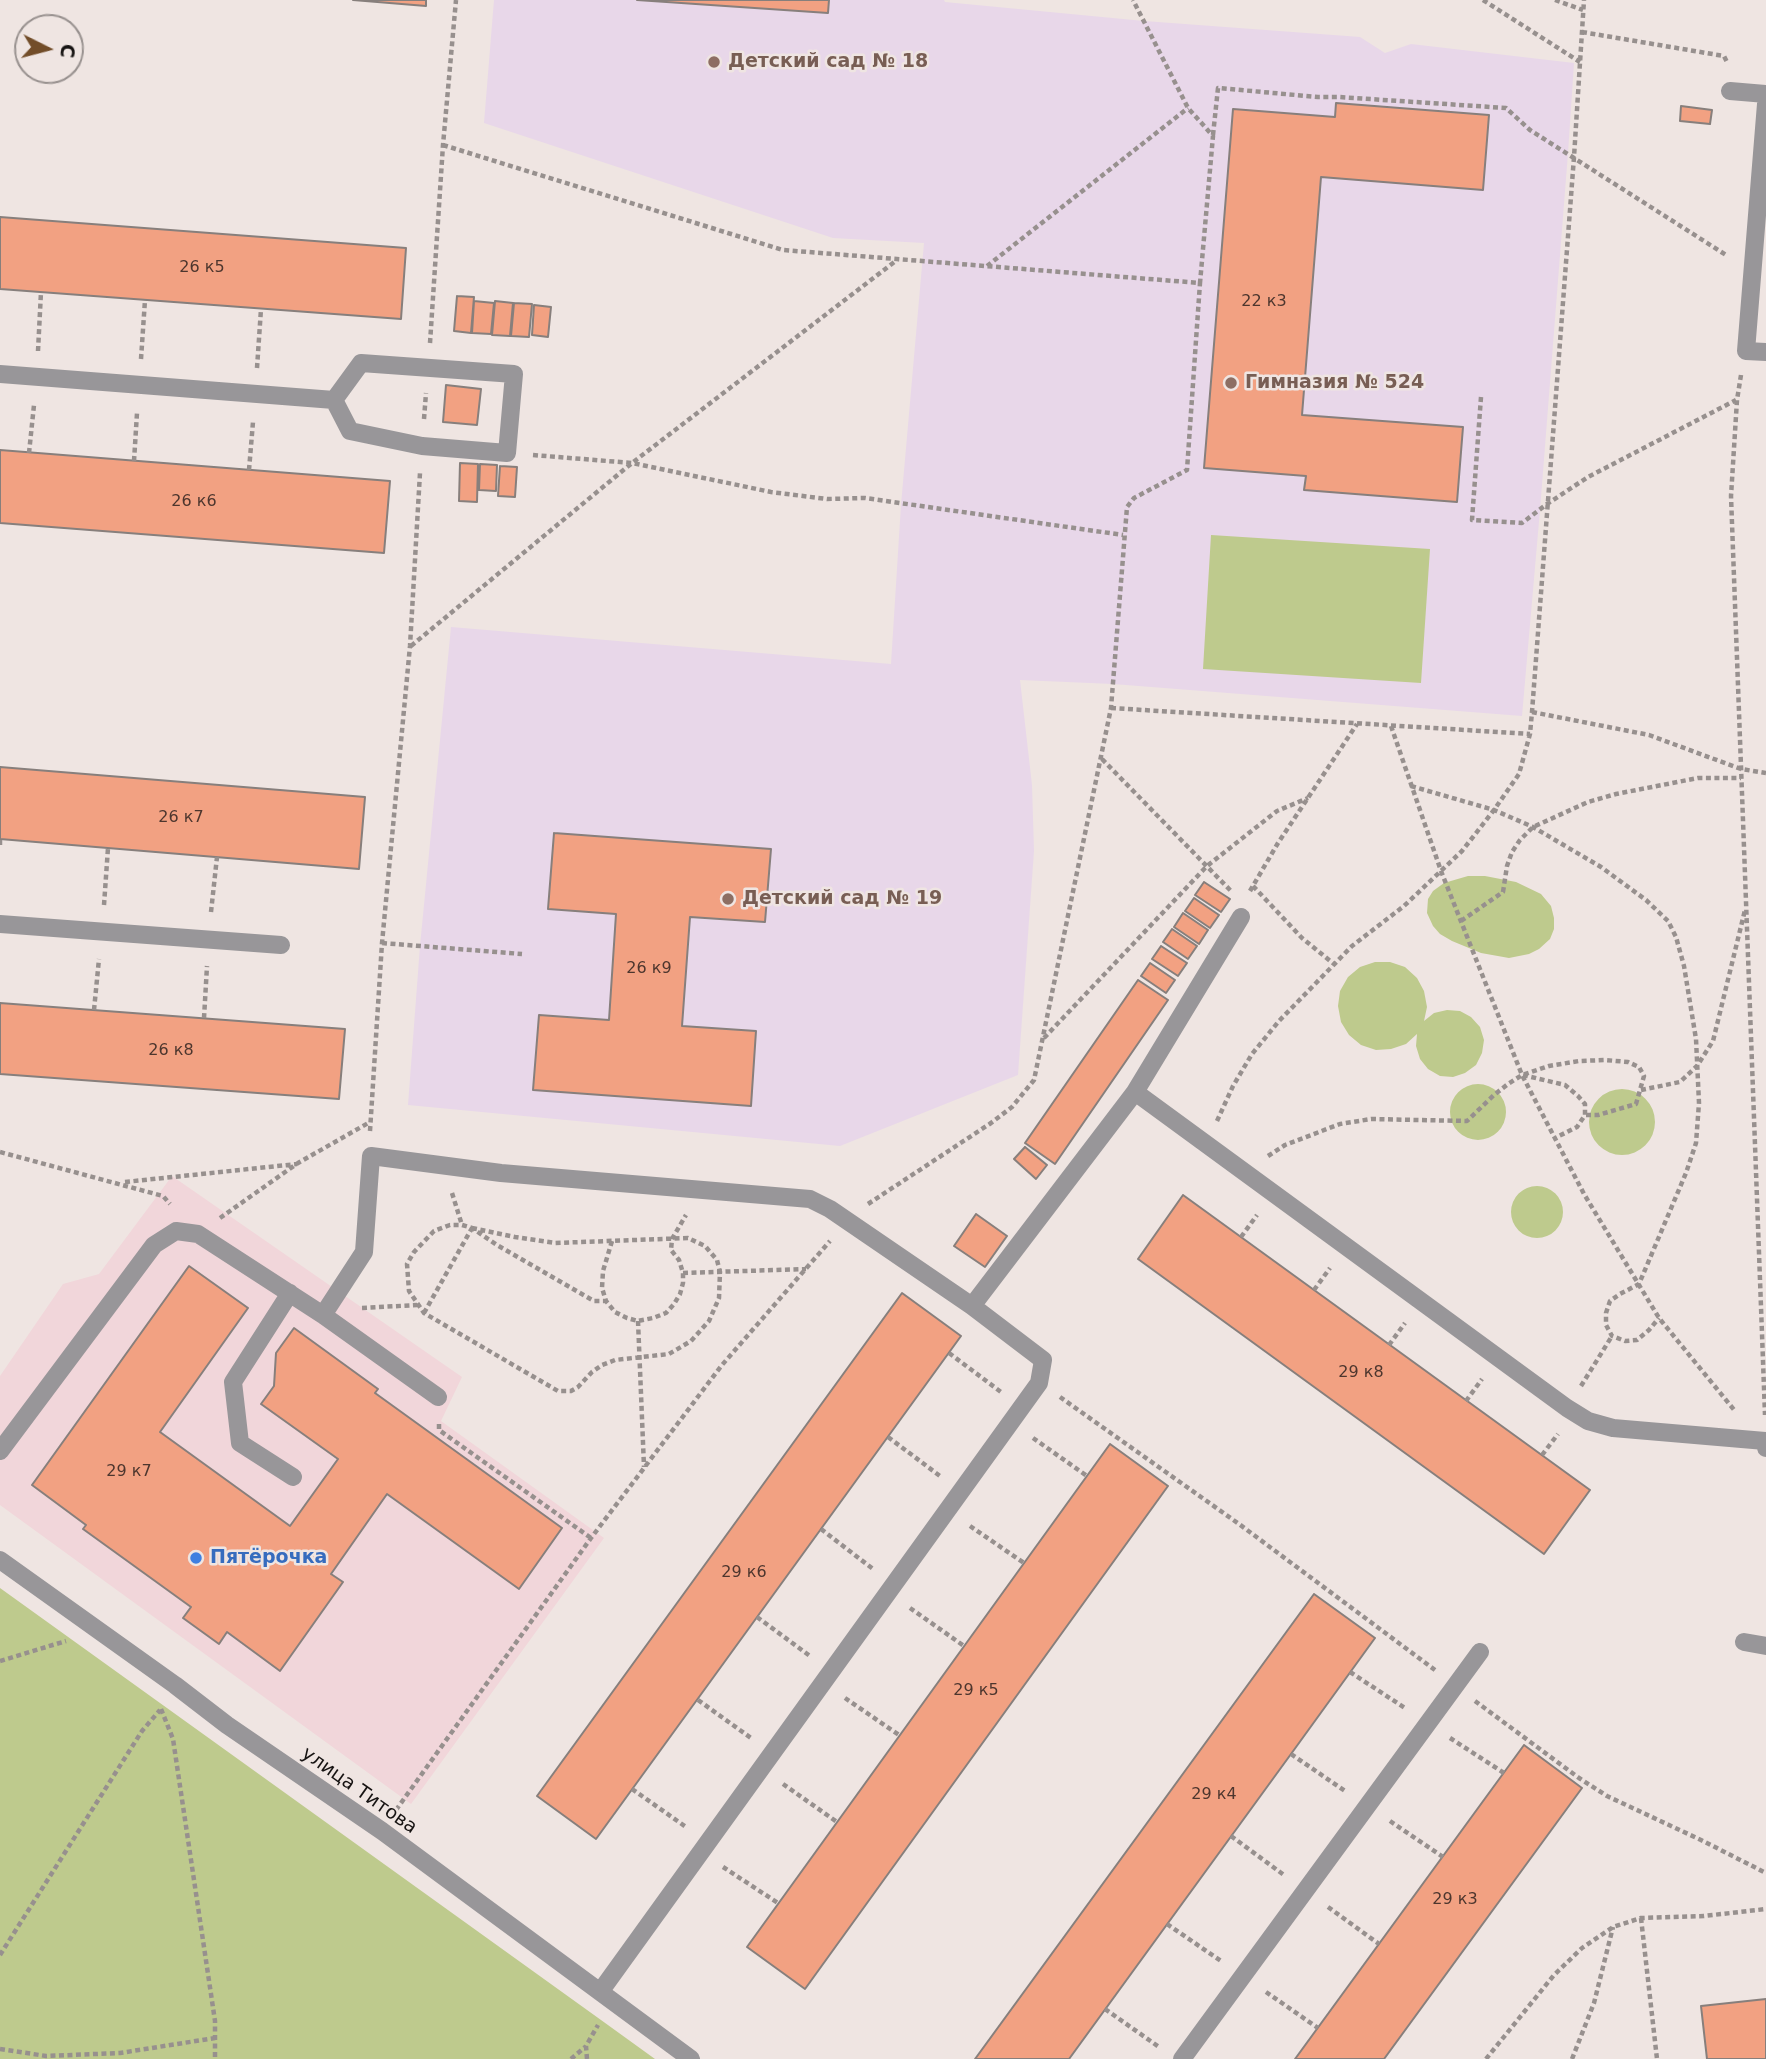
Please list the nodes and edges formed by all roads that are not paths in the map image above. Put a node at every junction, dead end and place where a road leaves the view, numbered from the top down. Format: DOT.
graph roads {
  1 [pos="1737,92"];
  2 [pos="1766,94"];
  3 [pos="1766,104"];
  4 [pos="1766,352"];
  5 [pos="0,374"];
  6 [pos="334,400"];
  7 [pos="1241,917"];
  8 [pos="0,925"];
  9 [pos="281,945"];
  10 [pos="1135,1092"];
  11 [pos="290,1293"];
  12 [pos="972,1306"];
  13 [pos="323,1315"];
  14 [pos="438,1396"];
  15 [pos="1766,1440"];
  16 [pos="1766,1448"];
  17 [pos="0,1451"];
  18 [pos="293,1477"];
  19 [pos="0,1560"];
  20 [pos="1744,1642"];
  21 [pos="1766,1646"];
  22 [pos="1480,1652"];
  23 [pos="600,1992"];
  24 [pos="1175,2055"];
  25 [pos="691,2059"];
  1 -- 2 [label="street"];
  3 -- 4 [label="street"];
  5 -- 6 [label="street"];
  6 -- 6 [label="street"];
  7 -- 10 [label="street"];
  8 -- 9 [label="street"];
  10 -- 12 [label="street"];
  10 -- 15 [label="street"];
  11 -- 13 [label="street"];
  11 -- 17 [label="street"];
  11 -- 18 [label="street"];
  12 -- 13 [label="street"];
  12 -- 23 [label="street"];
  13 -- 14 [label="street"];
  15 -- 16 [label="street"];
  19 -- 23 [label="street, улица Титова"];
  20 -- 21 [label="street"];
  22 -- 24 [label="street"];
  23 -- 25 [label="street, улица Титова"];
}
